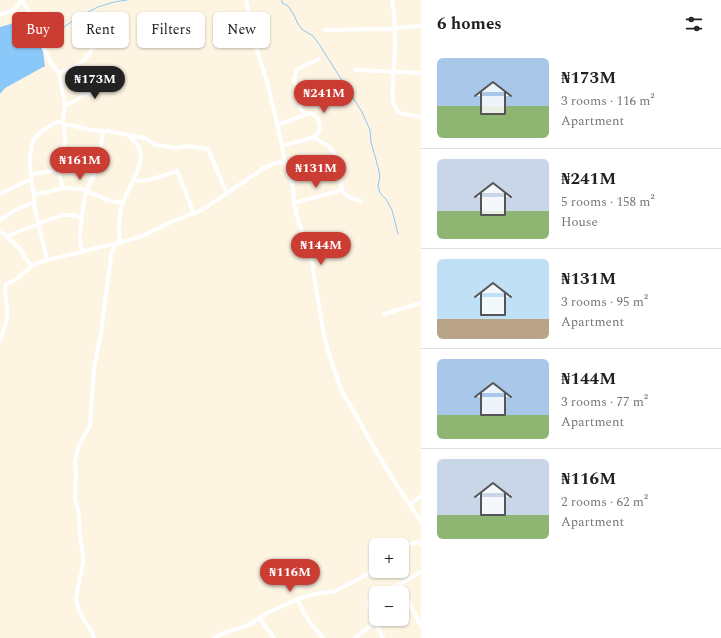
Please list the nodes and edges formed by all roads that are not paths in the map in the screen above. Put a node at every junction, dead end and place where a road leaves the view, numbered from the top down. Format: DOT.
graph roads {
  1 [pos="22,0"];
  2 [pos="246,0"];
  3 [pos="392,0"];
  4 [pos="0,15"];
  5 [pos="421,26"];
  6 [pos="395,28"];
  7 [pos="325,30"];
  8 [pos="93,48"];
  9 [pos="319,59"];
  10 [pos="355,70"];
  11 [pos="394,72"];
  12 [pos="59,73"];
  13 [pos="421,73"];
  14 [pos="111,82"];
  15 [pos="65,104"];
  16 [pos="308,114"];
  17 [pos="421,117"];
  18 [pos="64,122"];
  19 [pos="278,125"];
  20 [pos="104,131"];
  21 [pos="129,136"];
  22 [pos="314,137"];
  23 [pos="282,146"];
  24 [pos="284,163"];
  25 [pos="60,170"];
  26 [pos="31,174"];
  27 [pos="31,179"];
  28 [pos="134,180"];
  29 [pos="63,188"];
  30 [pos="87,190"];
  31 [pos="342,190"];
  32 [pos="0,194"];
  33 [pos="34,194"];
  34 [pos="227,194"];
  35 [pos="361,201"];
  36 [pos="34,202"];
  37 [pos="123,203"];
  38 [pos="294,203"];
  39 [pos="194,214"];
  40 [pos="81,218"];
  41 [pos="0,220"];
  42 [pos="38,224"];
  43 [pos="0,230"];
  44 [pos="7,236"];
  45 [pos="120,242"];
  46 [pos="82,252"];
  47 [pos="47,260"];
  48 [pos="32,266"];
  49 [pos="421,303"];
  50 [pos="384,314"];
  51 [pos="0,341"];
  52 [pos="421,496"];
  53 [pos="409,505"];
  54 [pos="421,521"];
  55 [pos="421,544"];
  56 [pos="409,545"];
  57 [pos="421,572"];
  58 [pos="369,573"];
  59 [pos="400,584"];
  60 [pos="396,586"];
  61 [pos="298,599"];
  62 [pos="259,618"];
  63 [pos="370,626"];
  64 [pos="377,626"];
  65 [pos="421,626"];
  66 [pos="94,638"];
  67 [pos="214,638"];
  68 [pos="274,638"];
  69 [pos="322,638"];
  70 [pos="355,638"];
  71 [pos="383,638"];
  1 -- 4 [label="street"];
  1 -- 12 [label="street"];
  2 -- 19 [label="street"];
  3 -- 6 [label="street"];
  5 -- 6 [label="street"];
  6 -- 7 [label="street"];
  6 -- 11 [label="street"];
  8 -- 12 [label="street"];
  9 -- 16 [label="street"];
  10 -- 11 [label="street"];
  11 -- 13 [label="street"];
  11 -- 17 [label="street"];
  12 -- 15 [label="street"];
  14 -- 15 [label="street"];
  15 -- 18 [label="street"];
  16 -- 19 [label="street"];
  16 -- 22 [label="street"];
  18 -- 20 [label="street"];
  18 -- 25 [label="street"];
  18 -- 26 [label="street"];
  19 -- 23 [label="street"];
  20 -- 21 [label="street"];
  20 -- 30 [label="street"];
  21 -- 28 [label="street"];
  21 -- 34 [label="street"];
  22 -- 23 [label="street"];
  22 -- 31 [label="street"];
  23 -- 24 [label="street"];
  24 -- 34 [label="street"];
  24 -- 38 [label="street"];
  25 -- 26 [label="street"];
  25 -- 29 [label="street"];
  26 -- 27 [label="street"];
  27 -- 32 [label="street"];
  27 -- 33 [label="street"];
  28 -- 37 [label="street"];
  28 -- 39 [label="street"];
  29 -- 30 [label="street"];
  29 -- 33 [label="street"];
  30 -- 37 [label="street"];
  30 -- 40 [label="street"];
  31 -- 35 [label="street"];
  31 -- 38 [label="street"];
  33 -- 36 [label="street"];
  34 -- 39 [label="street"];
  36 -- 41 [label="street"];
  36 -- 42 [label="street"];
  37 -- 45 [label="street"];
  38 -- 53 [label="street"];
  39 -- 45 [label="street"];
  40 -- 42 [label="street"];
  40 -- 46 [label="street"];
  42 -- 44 [label="street"];
  42 -- 47 [label="street"];
  43 -- 44 [label="street"];
  44 -- 48 [label="street"];
  45 -- 46 [label="street"];
  45 -- 66 [label="street"];
  46 -- 47 [label="street"];
  47 -- 48 [label="street"];
  48 -- 51 [label="street"];
  49 -- 50 [label="street"];
  52 -- 53 [label="street"];
  53 -- 54 [label="street"];
  55 -- 56 [label="street"];
  57 -- 59 [label="street"];
  58 -- 61 [label="street"];
  59 -- 60 [label="street"];
  59 -- 65 [label="street"];
  61 -- 62 [label="street"];
  61 -- 69 [label="street"];
  62 -- 67 [label="street"];
  62 -- 68 [label="street"];
  63 -- 70 [label="street"];
  64 -- 71 [label="street"];
}
